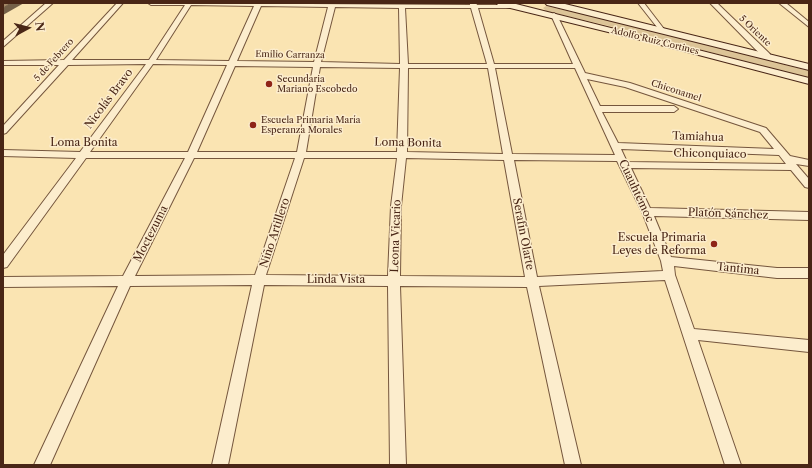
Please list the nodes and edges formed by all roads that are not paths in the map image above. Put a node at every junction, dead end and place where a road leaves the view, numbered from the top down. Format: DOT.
graph roads {
  1 [pos="50,3"];
  2 [pos="120,3"];
  3 [pos="151,3"];
  4 [pos="185,3"];
  5 [pos="501,3"];
  6 [pos="550,3"];
  7 [pos="641,3"];
  8 [pos="713,3"];
  9 [pos="782,3"];
  10 [pos="260,4"];
  11 [pos="334,4"];
  12 [pos="473,5"];
  13 [pos="572,5"];
  14 [pos="527,6"];
  15 [pos="402,7"];
  16 [pos="554,15"];
  17 [pos="809,25"];
  18 [pos="662,30"];
  19 [pos="3,45"];
  20 [pos="767,56"];
  21 [pos="151,62"];
  22 [pos="3,63"];
  23 [pos="64,64"];
  24 [pos="233,64"];
  25 [pos="317,65"];
  26 [pos="404,66"];
  27 [pos="491,66"];
  28 [pos="809,67"];
  29 [pos="579,70"];
  30 [pos="809,81"];
  31 [pos="597,109"];
  32 [pos="674,109"];
  33 [pos="3,131"];
  34 [pos="615,146"];
  35 [pos="781,152"];
  36 [pos="3,154"];
  37 [pos="301,154"];
  38 [pos="402,154"];
  39 [pos="82,155"];
  40 [pos="191,155"];
  41 [pos="509,158"];
  42 [pos="788,159"];
  43 [pos="623,161"];
  44 [pos="809,163"];
  45 [pos="795,167"];
  46 [pos="809,185"];
  47 [pos="647,212"];
  48 [pos="809,216"];
  49 [pos="667,261"];
  50 [pos="3,264"];
  51 [pos="809,273"];
  52 [pos="669,276"];
  53 [pos="259,280"];
  54 [pos="394,281"];
  55 [pos="3,282"];
  56 [pos="126,282"];
  57 [pos="532,282"];
  58 [pos="690,334"];
  59 [pos="809,346"];
  60 [pos="42,465"];
  61 [pos="220,465"];
  62 [pos="398,465"];
  63 [pos="573,465"];
  64 [pos="733,465"];
  1 -- 19 [label="street"];
  2 -- 23 [label="street, 5 de Febrero"];
  3 -- 4 [label="street"];
  4 -- 10 [label="street"];
  4 -- 21 [label="street, Nicolás Bravo"];
  5 -- 14 [label="main road, Adolfo Ruiz Cortines"];
  6 -- 13 [label="main road, Adolfo Ruiz Cortines"];
  7 -- 18 [label="street"];
  8 -- 20 [label="street, 5 Oriente"];
  9 -- 17 [label="street"];
  10 -- 11 [label="street"];
  10 -- 24 [label="street, Moctezuma"];
  11 -- 15 [label="street"];
  11 -- 25 [label="street, Niño Artillero"];
  12 -- 14 [label="street"];
  12 -- 15 [label="street"];
  12 -- 27 [label="street, Serafín Olarte"];
  13 -- 18 [label="main road, Adolfo Ruiz Cortines"];
  14 -- 16 [label="main road, Adolfo Ruiz Cortines"];
  15 -- 26 [label="street, Leona Vicario"];
  16 -- 29 [label="street, Cuauhtémoc"];
  16 -- 30 [label="main road, Adolfo Ruiz Cortines"];
  18 -- 20 [label="main road, Adolfo Ruiz Cortines"];
  20 -- 28 [label="main road, Adolfo Ruiz Cortines"];
  21 -- 23 [label="street, Emilio Carranza"];
  21 -- 24 [label="street, Emilio Carranza"];
  21 -- 39 [label="street, Nicolás Bravo"];
  22 -- 23 [label="street, Emilio Carranza"];
  23 -- 33 [label="street, 5 de Febrero"];
  24 -- 25 [label="street, Emilio Carranza"];
  24 -- 40 [label="street, Moctezuma"];
  25 -- 26 [label="street, Emilio Carranza"];
  25 -- 37 [label="street, Niño Artillero"];
  26 -- 27 [label="street, Emilio Carranza"];
  26 -- 38 [label="street, Leona Vicario"];
  27 -- 29 [label="street, Emilio Carranza"];
  27 -- 41 [label="street, Serafín Olarte"];
  29 -- 31 [label="street, Cuauhtémoc"];
  29 -- 35 [label="street, Chiconamel"];
  31 -- 32 [label="street, Chiconamel"];
  31 -- 34 [label="street, Cuauhtémoc"];
  34 -- 35 [label="street, Tamiahua"];
  34 -- 43 [label="street, Cuauhtémoc"];
  35 -- 42 [label="street"];
  36 -- 39 [label="street, Loma Bonita"];
  37 -- 38 [label="street, Loma Bonita"];
  37 -- 40 [label="street, Loma Bonita"];
  37 -- 53 [label="street, Niño Artillero"];
  38 -- 41 [label="street, Loma Bonita"];
  38 -- 54 [label="street, Leona Vicario"];
  39 -- 40 [label="street, Loma Bonita"];
  39 -- 50 [label="street, Nicolás Bravo"];
  40 -- 56 [label="street, Moctezuma"];
  41 -- 43 [label="street, Loma Bonita"];
  41 -- 57 [label="street, Serafín Olarte"];
  42 -- 44 [label="street"];
  42 -- 45 [label="street"];
  43 -- 45 [label="street, Chiconquiaco"];
  43 -- 47 [label="street, Cuauhtémoc"];
  45 -- 46 [label="street"];
  47 -- 48 [label="street, Platón Sánchez"];
  47 -- 49 [label="street, Cuauhtémoc"];
  49 -- 51 [label="street, Tantima"];
  49 -- 52 [label="street, Cuauhtémoc"];
  52 -- 57 [label="street, Linda Vista"];
  52 -- 58 [label="street, Cuauhtémoc"];
  53 -- 54 [label="street, Linda Vista"];
  53 -- 56 [label="street, Linda Vista"];
  53 -- 61 [label="street, Niño Artillero"];
  54 -- 57 [label="street, Linda Vista"];
  54 -- 62 [label="street, Leona Vicario"];
  55 -- 56 [label="street, Linda Vista"];
  56 -- 60 [label="street, Moctezuma"];
  57 -- 63 [label="street, Serafín Olarte"];
  58 -- 59 [label="street"];
  58 -- 64 [label="street, Cuauhtémoc"];
}
